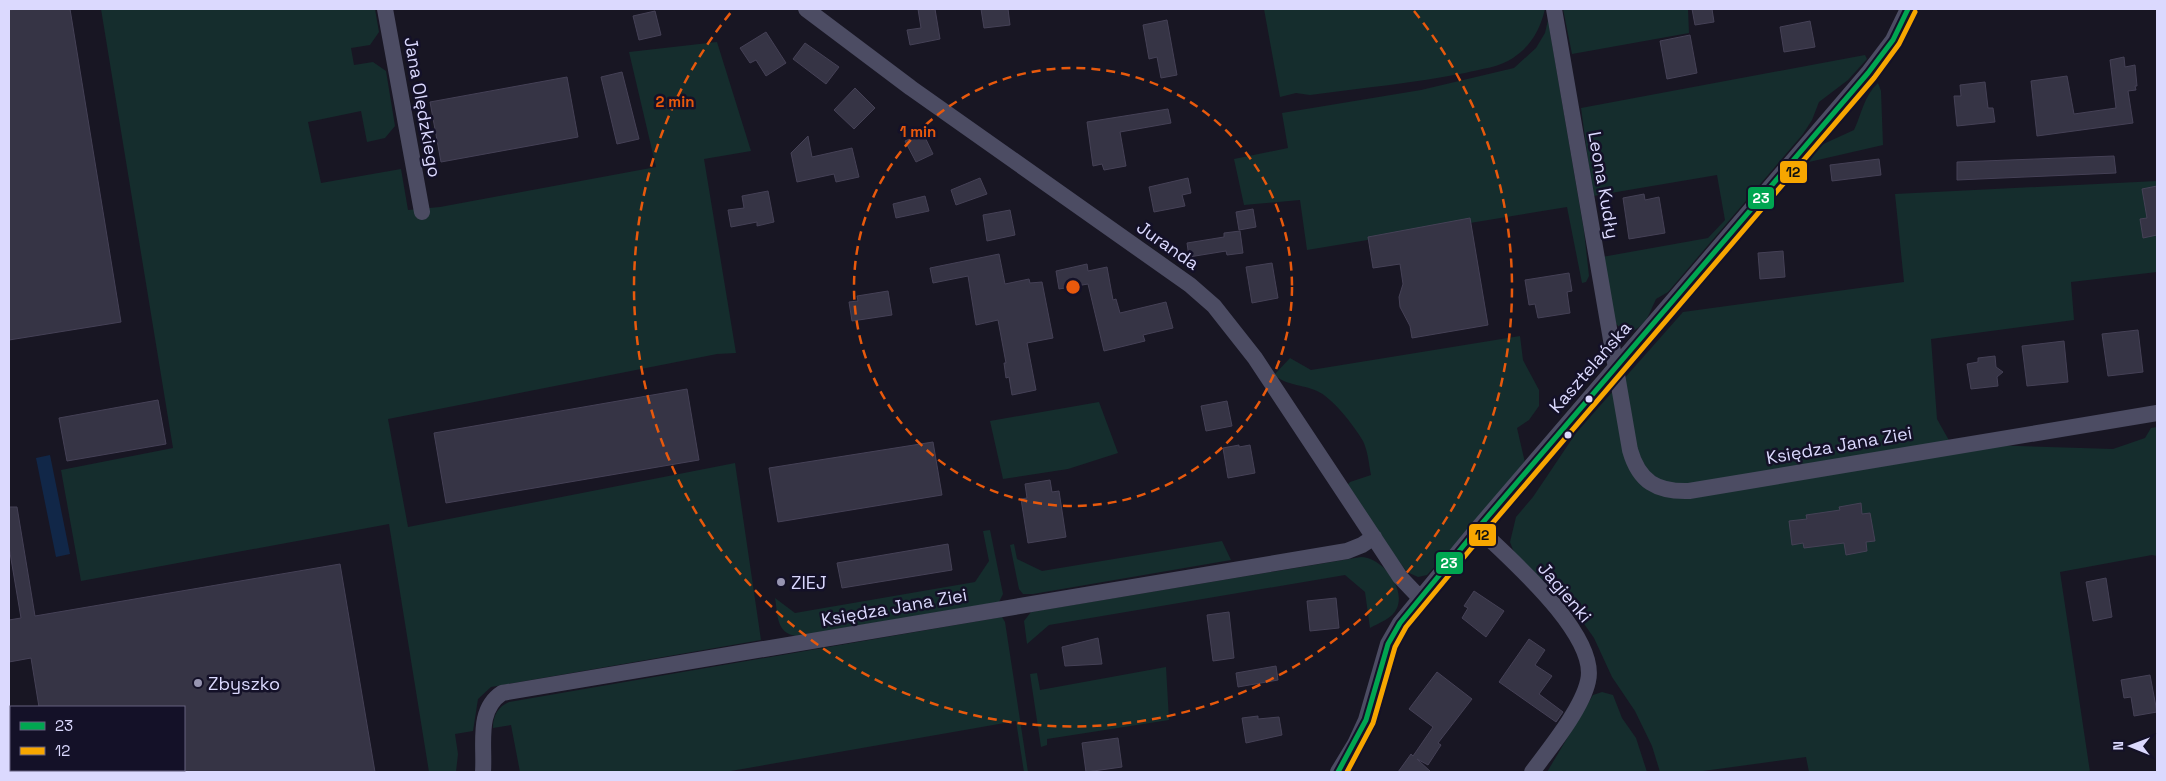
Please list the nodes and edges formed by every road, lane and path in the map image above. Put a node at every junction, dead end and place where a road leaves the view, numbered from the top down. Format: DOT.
graph roads {
  1 [pos="385,9"];
  2 [pos="806,9"];
  3 [pos="1554,9"];
  4 [pos="1908,9"];
  5 [pos="422,212"];
  6 [pos="1616,368"];
  7 [pos="2157,413"];
  8 [pos="1478,528"];
  9 [pos="1374,537"];
  10 [pos="1420,598"];
  11 [pos="483,772"];
  12 [pos="1338,772"];
  13 [pos="1532,772"];
  1 -- 5 [label="street, Jana Olędzkiego"];
  2 -- 9 [label="street, Juranda"];
  3 -- 6 [label="street, Leona Kudły"];
  4 -- 6 [label="street, Kasztelańska"];
  6 -- 7 [label="street, Księdza Jana Ziei"];
  6 -- 8 [label="street, Kasztelańska"];
  8 -- 10 [label="street, Kasztelańska"];
  8 -- 13 [label="street, Jagienki"];
  9 -- 10 [label="street, Juranda"];
  9 -- 11 [label="street, Księdza Jana Ziei"];
  10 -- 12 [label="street, Kasztelańska"];
}
